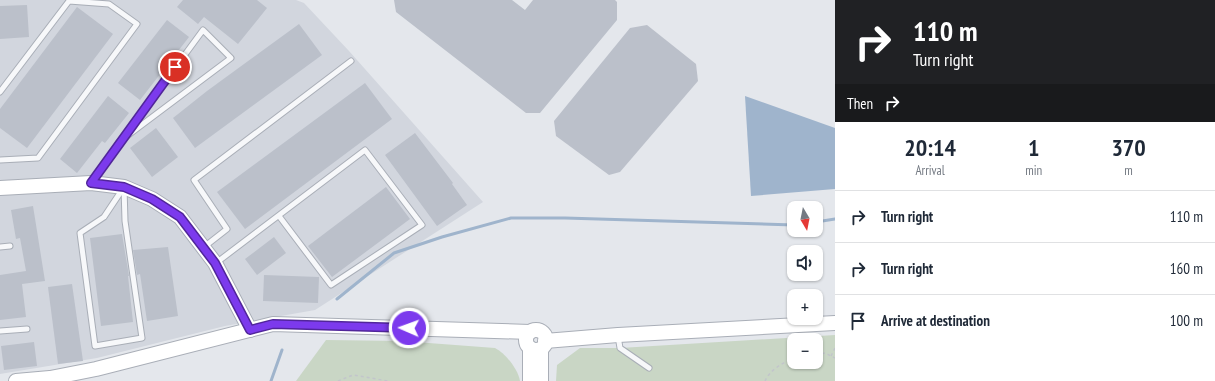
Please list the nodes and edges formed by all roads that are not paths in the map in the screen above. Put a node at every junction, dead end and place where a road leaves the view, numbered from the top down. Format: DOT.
graph roads {
  1 [pos="351,61"];
  2 [pos="0,92"];
  3 [pos="119,142"];
  4 [pos="0,160"];
  5 [pos="91,183"];
  6 [pos="124,187"];
  7 [pos="0,188"];
  8 [pos="279,216"];
  9 [pos="10,246"];
  10 [pos="0,247"];
  11 [pos="204,248"];
  12 [pos="215,263"];
  13 [pos="835,316"];
  14 [pos="823,317"];
  15 [pos="787,319"];
  16 [pos="835,323"];
  17 [pos="27,329"];
  18 [pos="250,330"];
  19 [pos="0,331"];
  20 [pos="618,335"];
  21 [pos="536,341"];
  22 [pos="649,368"];
  23 [pos="16,381"];
  24 [pos="530,381"];
  25 [pos="541,381"];
  1 -- 11 [label="lane"];
  2 -- 4 [label="lane"];
  3 -- 3 [label="lane"];
  3 -- 5 [label="lane"];
  5 -- 6 [label="street"];
  5 -- 7 [label="street"];
  6 -- 6 [label="lane"];
  6 -- 11 [label="street"];
  8 -- 8 [label="lane"];
  8 -- 12 [label="lane"];
  9 -- 10 [label="lane"];
  11 -- 12 [label="street"];
  12 -- 18 [label="street"];
  13 -- 14 [label="street"];
  15 -- 21 [label="street"];
  16 -- 20 [label="street"];
  17 -- 19 [label="lane"];
  18 -- 21 [label="street"];
  18 -- 23 [label="street"];
  20 -- 21 [label="street"];
  20 -- 22 [label="lane"];
  21 -- 24 [label="street"];
  21 -- 25 [label="street"];
}
